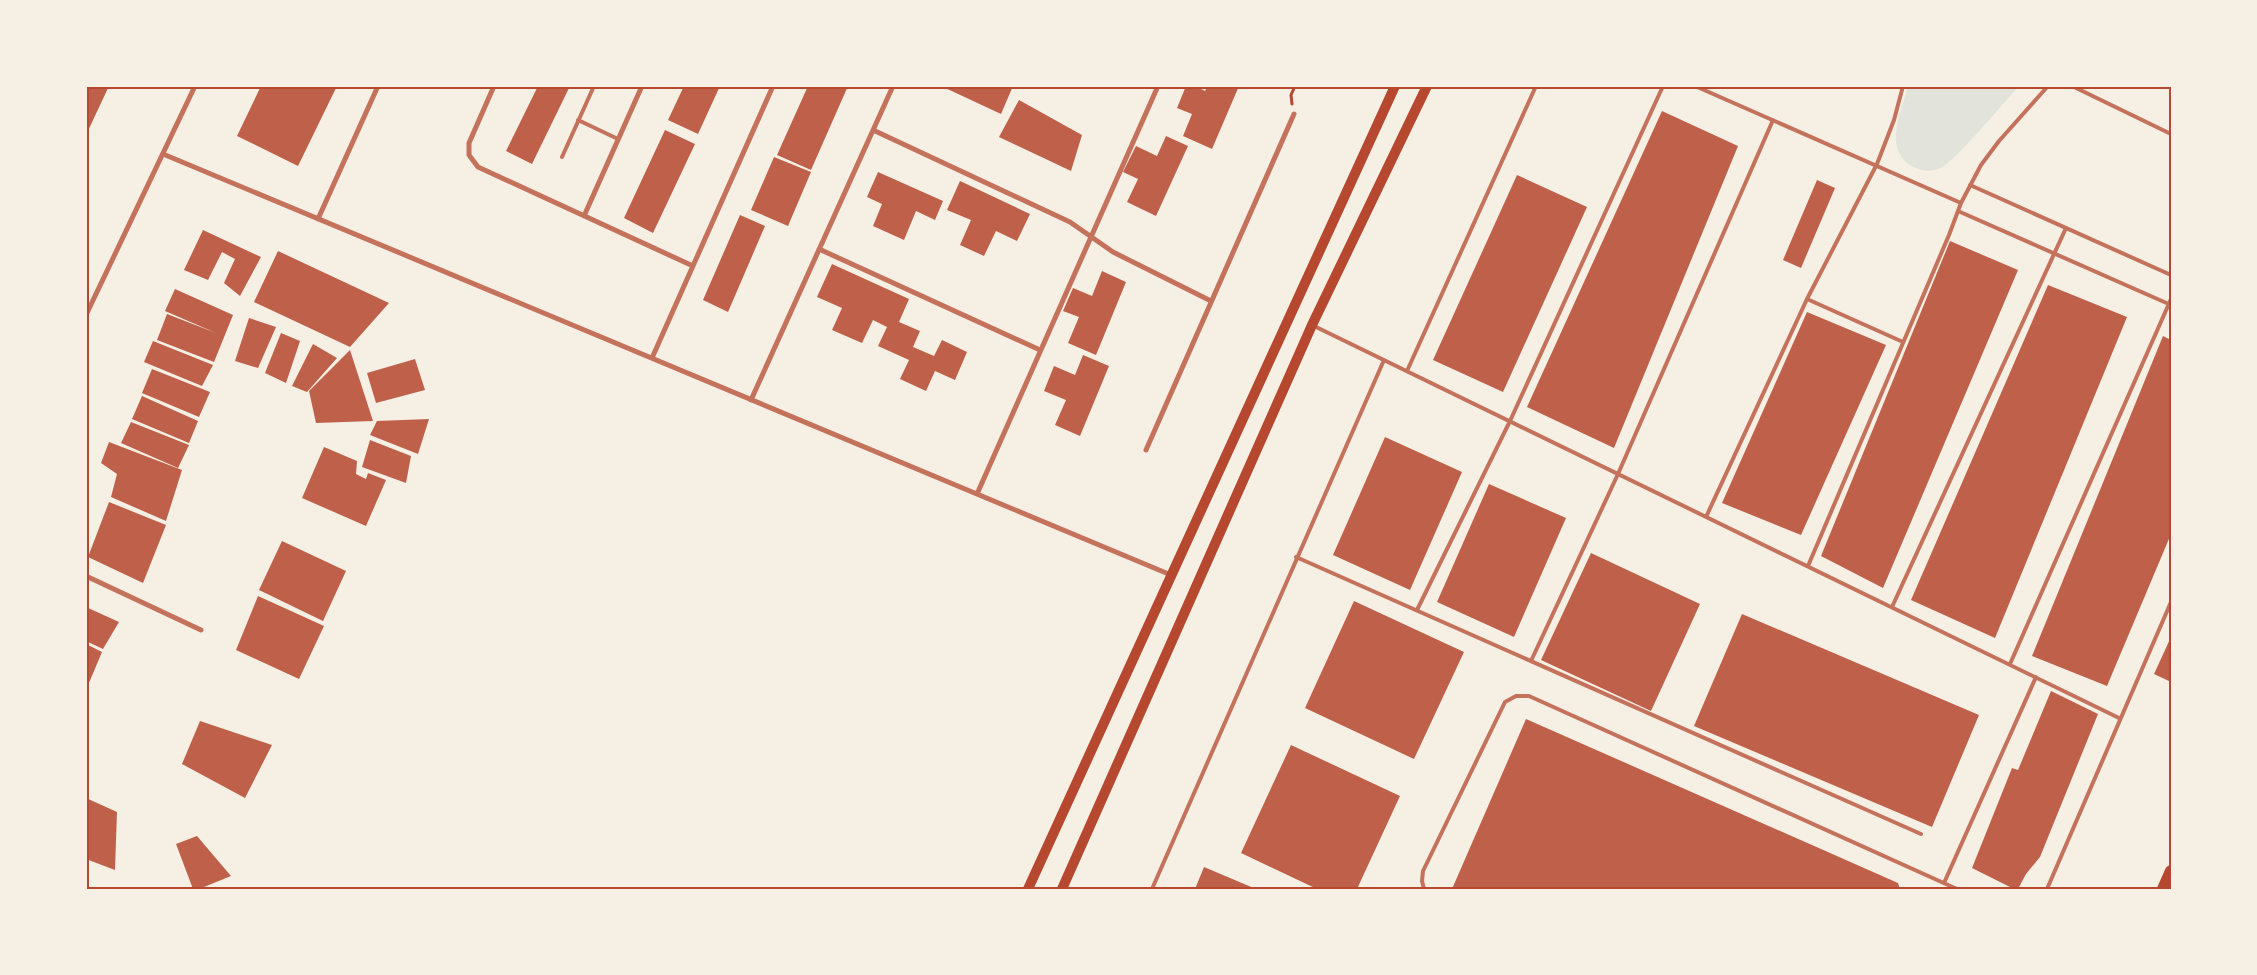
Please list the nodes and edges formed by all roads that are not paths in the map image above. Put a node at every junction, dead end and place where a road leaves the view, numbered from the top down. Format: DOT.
graph roads {
  1 [pos="195,86"];
  2 [pos="378,86"];
  3 [pos="494,86"];
  4 [pos="594,86"];
  5 [pos="642,86"];
  6 [pos="773,86"];
  7 [pos="893,86"];
  8 [pos="1158,86"];
  9 [pos="1394,86"];
  10 [pos="1427,86"];
  11 [pos="1536,86"];
  12 [pos="1663,86"];
  13 [pos="1695,86"];
  14 [pos="1903,86"];
  15 [pos="2048,86"];
  16 [pos="2072,86"];
  17 [pos="1294,114"];
  18 [pos="578,120"];
  19 [pos="1773,120"];
  20 [pos="873,130"];
  21 [pos="2171,134"];
  22 [pos="618,139"];
  23 [pos="163,154"];
  24 [pos="562,157"];
  25 [pos="1877,164"];
  26 [pos="1970,184"];
  27 [pos="1961,203"];
  28 [pos="1958,211"];
  29 [pos="584,216"];
  30 [pos="318,219"];
  31 [pos="2066,228"];
  32 [pos="1090,236"];
  33 [pos="819,250"];
  34 [pos="2054,253"];
  35 [pos="693,266"];
  36 [pos="2171,275"];
  37 [pos="1807,299"];
  38 [pos="2171,299"];
  39 [pos="1211,301"];
  40 [pos="2170,304"];
  41 [pos="86,315"];
  42 [pos="1312,325"];
  43 [pos="1903,342"];
  44 [pos="1040,350"];
  45 [pos="652,358"];
  46 [pos="1384,360"];
  47 [pos="1407,371"];
  48 [pos="751,400"];
  49 [pos="1510,421"];
  50 [pos="1146,450"];
  51 [pos="1618,474"];
  52 [pos="977,494"];
  53 [pos="1706,517"];
  54 [pos="1296,557"];
  55 [pos="1808,566"];
  56 [pos="1171,575"];
  57 [pos="86,576"];
  58 [pos="2171,602"];
  59 [pos="1892,607"];
  60 [pos="1417,610"];
  61 [pos="201,630"];
  62 [pos="1531,661"];
  63 [pos="2010,664"];
  64 [pos="2036,677"];
  65 [pos="2120,718"];
  66 [pos="1922,834"];
  67 [pos="2171,871"];
  68 [pos="1944,882"];
  69 [pos="1028,889"];
  70 [pos="1062,889"];
  71 [pos="1152,889"];
  72 [pos="1424,889"];
  73 [pos="1957,889"];
  74 [pos="2047,889"];
  75 [pos="2163,889"];
  1 -- 23 [label="street"];
  2 -- 30 [label="street"];
  3 -- 29 [label="street"];
  4 -- 18 [label="lane"];
  5 -- 22 [label="street"];
  6 -- 35 [label="street"];
  7 -- 20 [label="street"];
  8 -- 32 [label="street"];
  9 -- 56 [label="main road"];
  10 -- 42 [label="main road"];
  11 -- 47 [label="lane"];
  12 -- 49 [label="lane"];
  13 -- 19 [label="lane"];
  14 -- 25 [label="lane"];
  15 -- 26 [label="lane"];
  16 -- 21 [label="lane"];
  17 -- 39 [label="street"];
  18 -- 22 [label="lane"];
  18 -- 24 [label="lane"];
  19 -- 25 [label="lane"];
  19 -- 51 [label="lane"];
  20 -- 32 [label="street"];
  20 -- 33 [label="street"];
  22 -- 29 [label="street"];
  23 -- 30 [label="street"];
  23 -- 41 [label="street"];
  25 -- 27 [label="lane"];
  25 -- 37 [label="lane"];
  26 -- 27 [label="lane"];
  26 -- 31 [label="lane"];
  27 -- 28 [label="lane"];
  28 -- 34 [label="lane"];
  28 -- 43 [label="lane"];
  29 -- 35 [label="street"];
  30 -- 45 [label="street"];
  31 -- 34 [label="lane"];
  31 -- 36 [label="lane"];
  32 -- 39 [label="street"];
  32 -- 44 [label="street"];
  33 -- 44 [label="street"];
  33 -- 48 [label="street"];
  34 -- 40 [label="lane"];
  34 -- 59 [label="lane"];
  35 -- 45 [label="street"];
  37 -- 43 [label="lane"];
  37 -- 53 [label="lane"];
  38 -- 40 [label="lane"];
  39 -- 50 [label="street"];
  40 -- 63 [label="lane"];
  42 -- 46 [label="lane"];
  42 -- 70 [label="main road"];
  43 -- 55 [label="lane"];
  44 -- 52 [label="street"];
  45 -- 48 [label="street"];
  46 -- 47 [label="lane"];
  46 -- 54 [label="lane"];
  47 -- 49 [label="lane"];
  48 -- 52 [label="street"];
  49 -- 51 [label="lane"];
  49 -- 60 [label="lane"];
  51 -- 53 [label="lane"];
  51 -- 62 [label="lane"];
  52 -- 56 [label="street"];
  53 -- 55 [label="lane"];
  54 -- 60 [label="lane"];
  54 -- 71 [label="lane"];
  55 -- 59 [label="lane"];
  56 -- 69 [label="main road"];
  57 -- 61 [label="street"];
  58 -- 65 [label="lane"];
  59 -- 63 [label="lane"];
  60 -- 62 [label="lane"];
  62 -- 66 [label="lane"];
  63 -- 64 [label="lane"];
  64 -- 65 [label="lane"];
  64 -- 68 [label="lane"];
  65 -- 74 [label="lane"];
  67 -- 75 [label="main road"];
  68 -- 72 [label="lane"];
  68 -- 73 [label="lane"];
}
